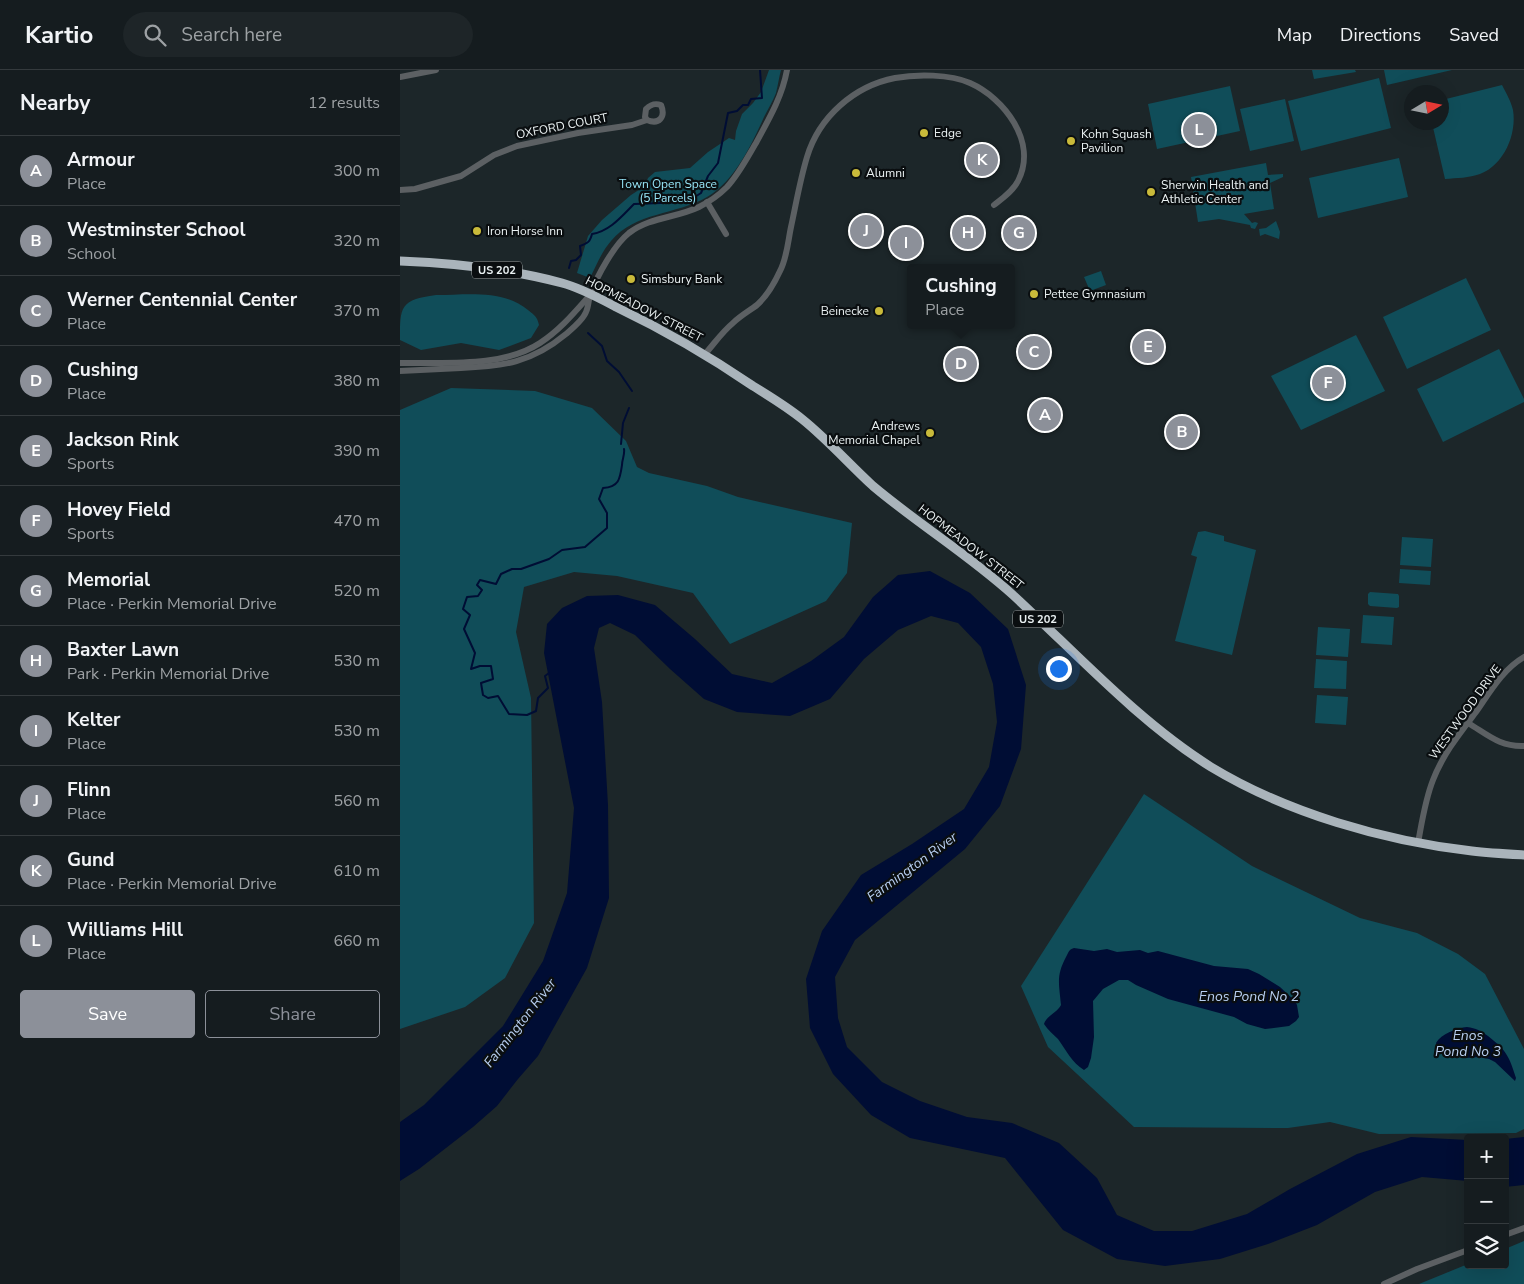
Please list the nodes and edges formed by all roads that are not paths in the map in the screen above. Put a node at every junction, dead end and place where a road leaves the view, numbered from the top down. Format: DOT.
graph roads {
  1 [pos="436,70"];
  2 [pos="787,70"];
  3 [pos="400,77"];
  4 [pos="647,120"];
  5 [pos="400,190"];
  6 [pos="707,202"];
  7 [pos="994,205"];
  8 [pos="726,234"];
  9 [pos="400,261"];
  10 [pos="590,294"];
  11 [pos="705,354"];
  12 [pos="400,363"];
  13 [pos="400,371"];
  14 [pos="1524,657"];
  15 [pos="1468,723"];
  16 [pos="1524,746"];
  17 [pos="1418,843"];
  18 [pos="1524,855"];
  19 [pos="1524,1228"];
  20 [pos="1509,1234"];
  21 [pos="1464,1251"];
  22 [pos="1384,1284"];
  1 -- 3 [label="street"];
  2 -- 6 [label="street"];
  4 -- 5 [label="street, OXFORD COURT"];
  6 -- 8 [label="street"];
  6 -- 10 [label="street"];
  7 -- 11 [label="street"];
  9 -- 10 [label="highway, HOPMEADOW STREET / US 202"];
  10 -- 11 [label="highway, HOPMEADOW STREET / US 202"];
  10 -- 12 [label="street"];
  10 -- 13 [label="street"];
  11 -- 17 [label="highway, HOPMEADOW STREET / US 202"];
  14 -- 15 [label="street, WESTWOOD DRIVE"];
  15 -- 16 [label="street"];
  15 -- 17 [label="street, WESTWOOD DRIVE"];
  17 -- 18 [label="highway, HOPMEADOW STREET / US 202"];
  19 -- 20 [label="street"];
  21 -- 22 [label="street"];
}
